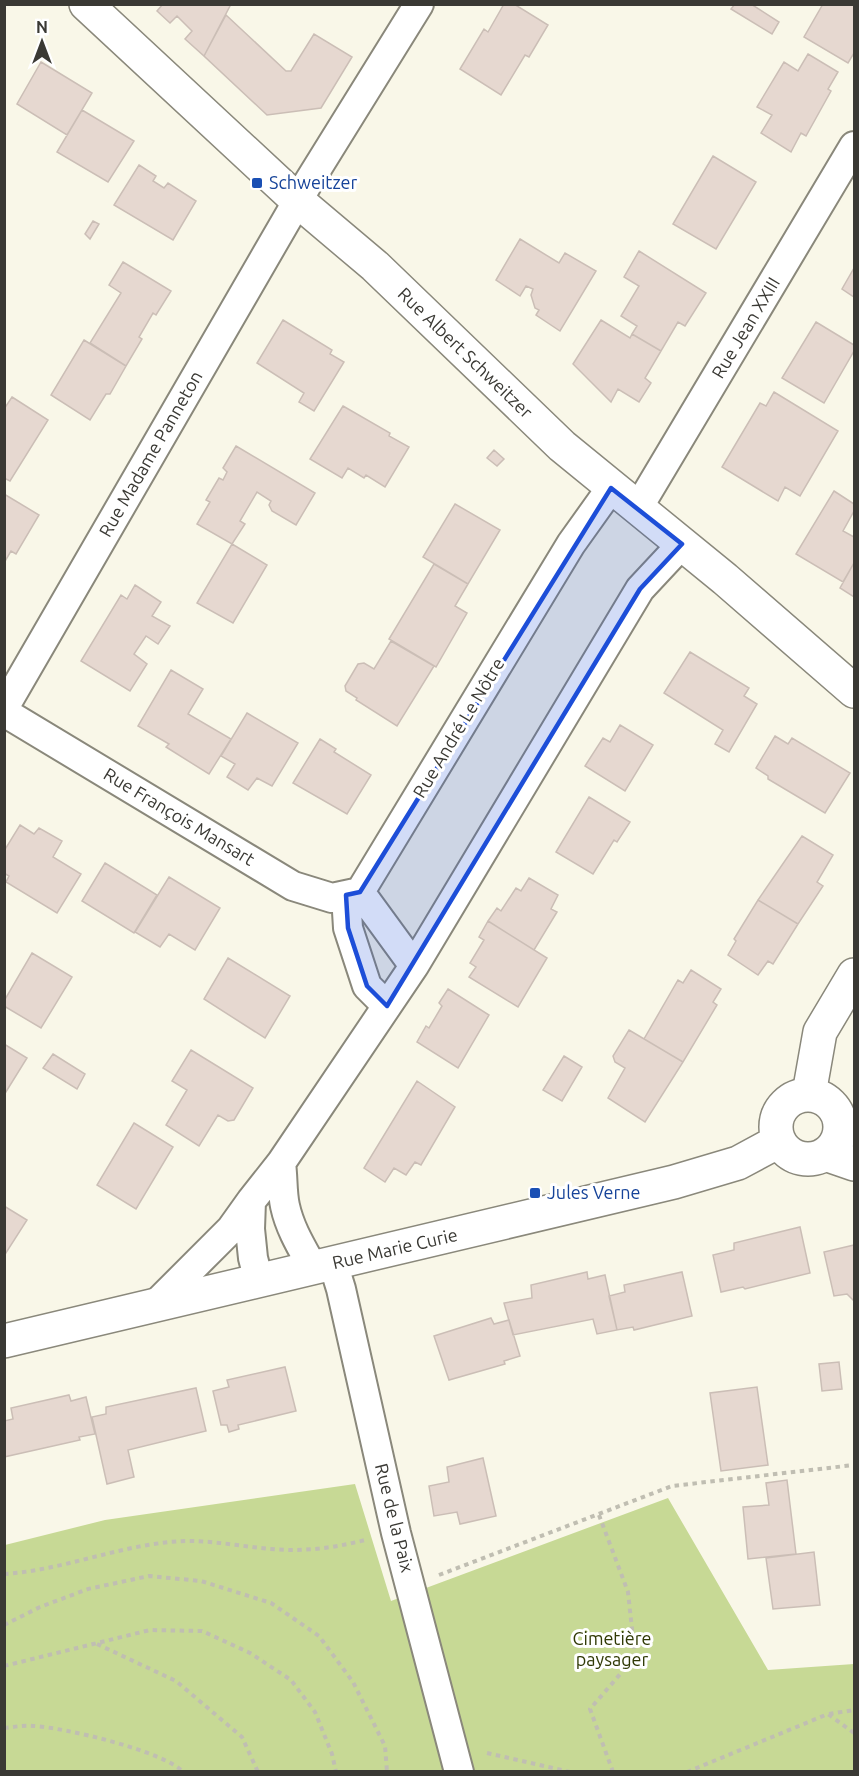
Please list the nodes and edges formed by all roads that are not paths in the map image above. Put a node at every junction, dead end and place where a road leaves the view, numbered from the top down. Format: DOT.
graph roads {
  1 [pos="86,4"];
  2 [pos="419,4"];
  3 [pos="855,146"];
  4 [pos="298,201"];
  5 [pos="611,488"];
  6 [pos="638,508"];
  7 [pos="682,544"];
  8 [pos="855,691"];
  9 [pos="4,710"];
  10 [pos="353,894"];
  11 [pos="414,966"];
  12 [pos="855,975"];
  13 [pos="387,1005"];
  14 [pos="832,1102"];
  15 [pos="779,1141"];
  16 [pos="840,1159"];
  17 [pos="281,1163"];
  18 [pos="251,1202"];
  19 [pos="323,1266"];
  20 [pos="259,1281"];
  21 [pos="153,1307"];
  22 [pos="4,1341"];
  23 [pos="459,1772"];
  1 -- 4 [label="street, Rue Albert Schweitzer"];
  2 -- 4 [label="street, Rue Madame Panneton"];
  3 -- 6 [label="street, Rue Jean XXIII"];
  4 -- 5 [label="street, Rue Albert Schweitzer"];
  4 -- 9 [label="street, Rue Madame Panneton"];
  5 -- 6 [label="street, Rue Albert Schweitzer"];
  5 -- 10 [label="street, Rue André Le Nôtre"];
  6 -- 7 [label="street, Rue Albert Schweitzer"];
  7 -- 8 [label="street, Rue Albert Schweitzer"];
  7 -- 11 [label="street"];
  9 -- 10 [label="street, Rue François Mansart"];
  10 -- 11 [label="street"];
  10 -- 13 [label="street"];
  11 -- 13 [label="street"];
  12 -- 14 [label="street"];
  13 -- 17 [label="street"];
  14 -- 15 [label="street"];
  14 -- 16 [label="street"];
  15 -- 16 [label="street"];
  15 -- 19 [label="street, Rue Marie Curie"];
  17 -- 18 [label="street"];
  17 -- 19 [label="street"];
  18 -- 20 [label="street"];
  18 -- 21 [label="street"];
  19 -- 20 [label="street, Rue Marie Curie"];
  19 -- 23 [label="street, Rue de la Paix"];
  20 -- 21 [label="street, Rue Marie Curie"];
  21 -- 22 [label="street, Rue Marie Curie"];
}
